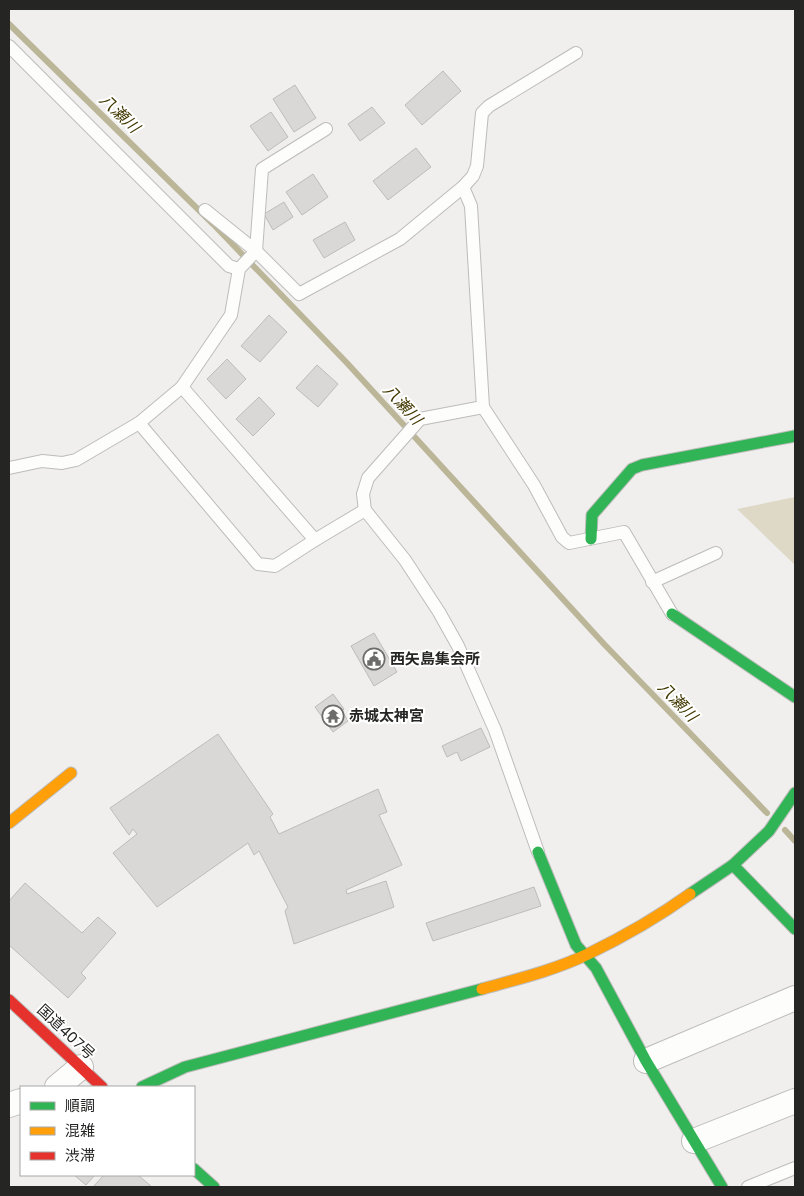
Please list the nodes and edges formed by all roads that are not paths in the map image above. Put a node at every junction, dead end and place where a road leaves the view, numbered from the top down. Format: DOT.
graph roads {
  1 [pos="9,46"];
  2 [pos="576,53"];
  3 [pos="326,129"];
  4 [pos="463,187"];
  5 [pos="205,210"];
  6 [pos="254,254"];
  7 [pos="239,270"];
  8 [pos="182,387"];
  9 [pos="483,407"];
  10 [pos="139,423"];
  11 [pos="795,436"];
  12 [pos="9,468"];
  13 [pos="365,510"];
  14 [pos="591,539"];
  15 [pos="315,540"];
  16 [pos="716,554"];
  17 [pos="652,582"];
  18 [pos="672,614"];
  19 [pos="795,696"];
  20 [pos="70,773"];
  21 [pos="791,810"];
  22 [pos="9,823"];
  23 [pos="538,852"];
  24 [pos="733,865"];
  25 [pos="795,929"];
  26 [pos="587,955"];
  27 [pos="795,998"];
  28 [pos="9,1000"];
  29 [pos="646,1061"];
  30 [pos="81,1067"];
  31 [pos="58,1086"];
  32 [pos="101,1086"];
  33 [pos="144,1086"];
  34 [pos="795,1101"];
  35 [pos="694,1141"];
  36 [pos="795,1168"];
  37 [pos="195,1170"];
  38 [pos="214,1187"];
  39 [pos="722,1187"];
  40 [pos="748,1187"];
  1 -- 7 [label="lane"];
  2 -- 4 [label="lane"];
  3 -- 6 [label="lane"];
  4 -- 6 [label="lane"];
  4 -- 9 [label="lane"];
  5 -- 6 [label="lane"];
  6 -- 7 [label="lane"];
  7 -- 8 [label="lane"];
  8 -- 10 [label="lane"];
  8 -- 15 [label="lane"];
  9 -- 13 [label="lane"];
  9 -- 14 [label="lane"];
  10 -- 12 [label="lane"];
  10 -- 15 [label="lane"];
  11 -- 14 [label="main road"];
  13 -- 15 [label="lane"];
  13 -- 23 [label="lane"];
  14 -- 17 [label="lane"];
  16 -- 17 [label="lane"];
  17 -- 18 [label="lane"];
  18 -- 19 [label="main road"];
  20 -- 22 [label="main road"];
  21 -- 24 [label="main road"];
  23 -- 26 [label="main road"];
  24 -- 25 [label="main road"];
  24 -- 26 [label="main road"];
  26 -- 29 [label="main road"];
  26 -- 33 [label="main road"];
  27 -- 29 [label="street"];
  28 -- 30 [label="main road, 国道407号"];
  29 -- 35 [label="main road"];
  30 -- 31 [label="street"];
  30 -- 32 [label="main road, 国道407号"];
  34 -- 35 [label="street"];
  35 -- 39 [label="main road"];
  36 -- 40 [label="lane"];
  37 -- 38 [label="main road"];
}
